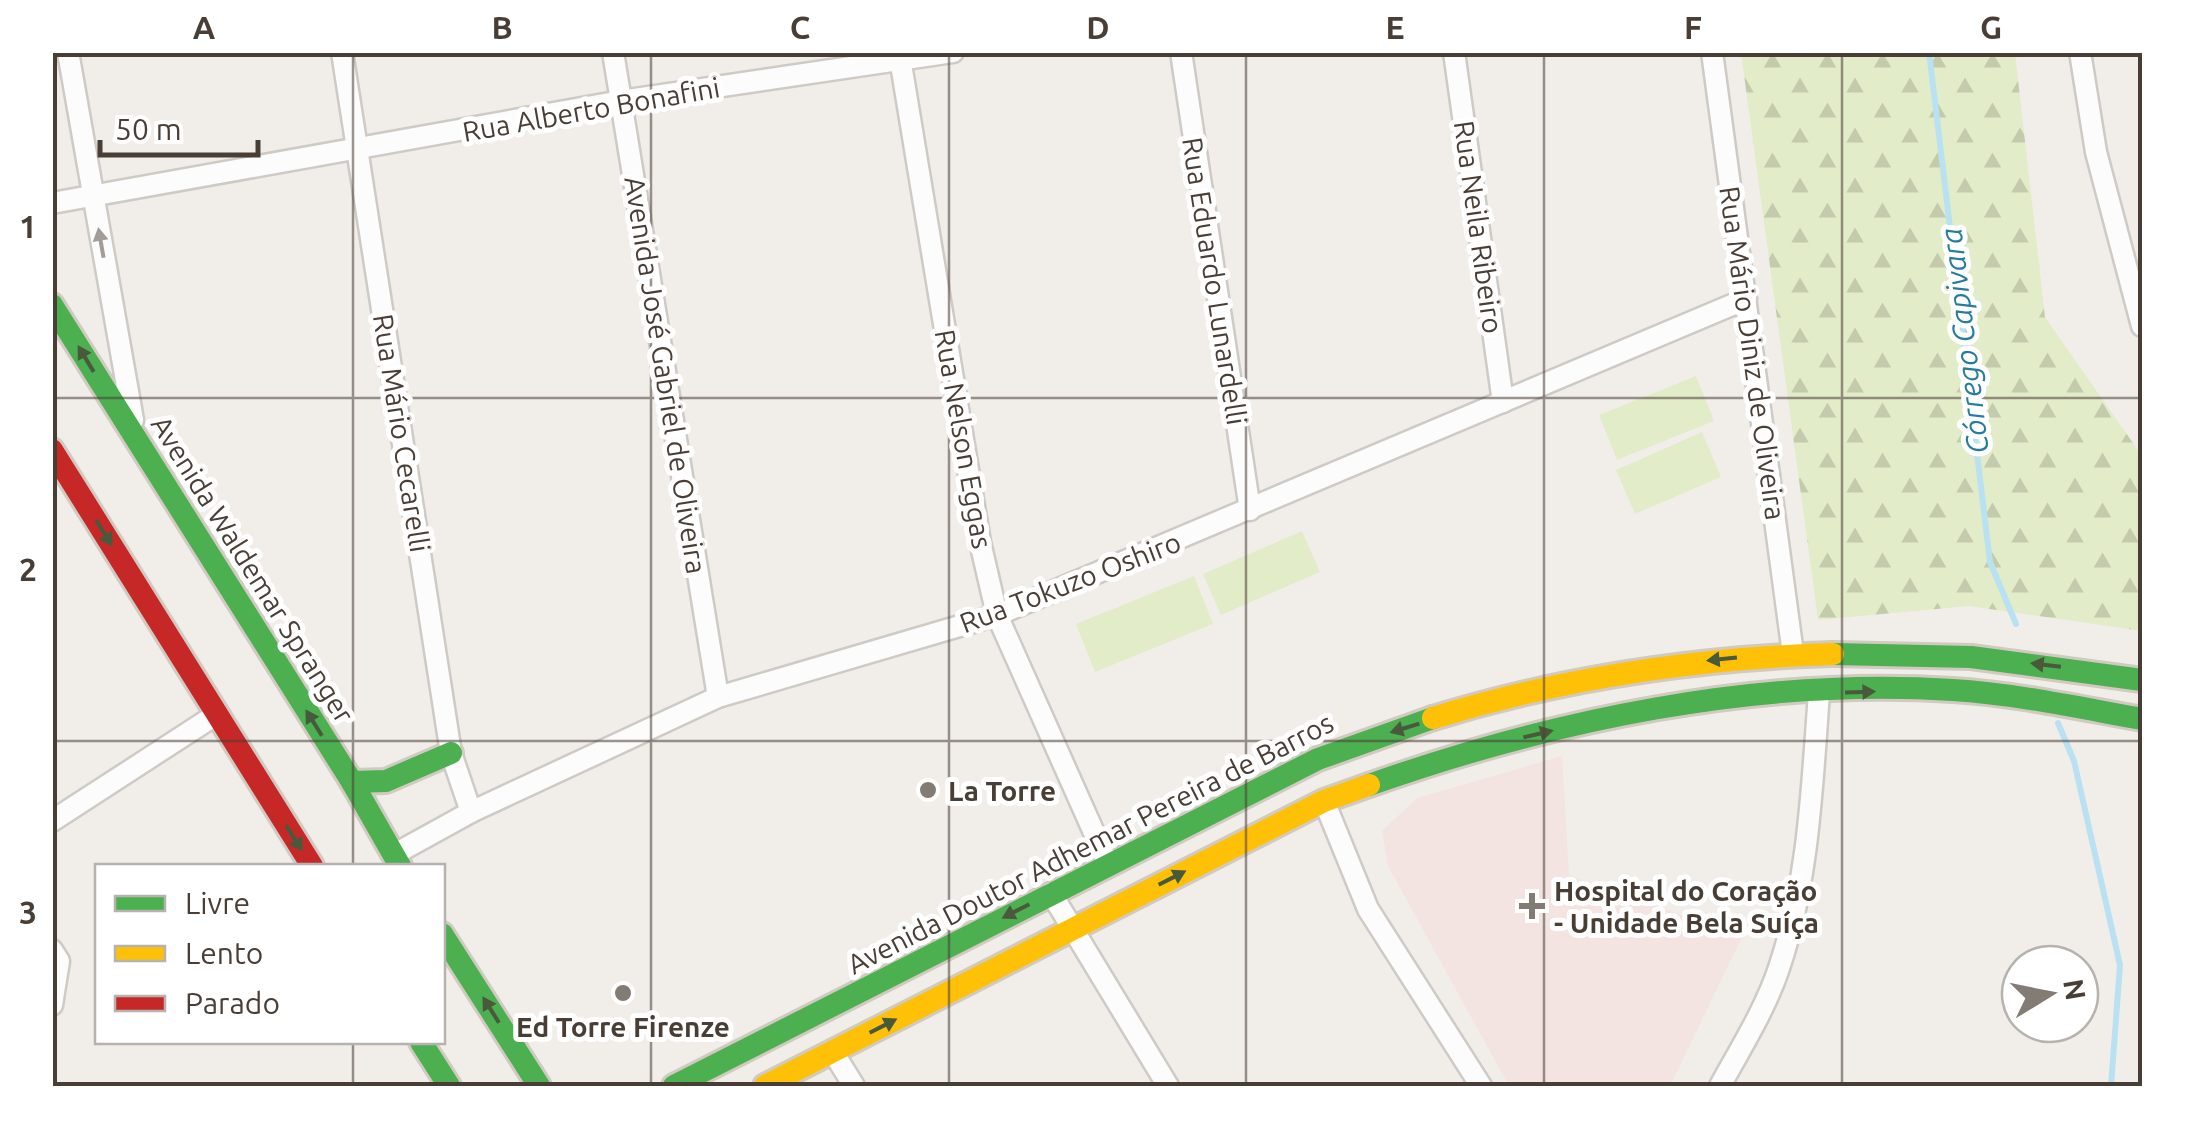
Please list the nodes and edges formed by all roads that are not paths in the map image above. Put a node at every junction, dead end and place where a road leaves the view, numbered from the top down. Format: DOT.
graph roads {
  1 [pos="68,52"];
  2 [pos="342,52"];
  3 [pos="613,52"];
  4 [pos="953,52"];
  5 [pos="1181,52"];
  6 [pos="1454,52"];
  7 [pos="1712,52"];
  8 [pos="2080,52"];
  9 [pos="900,57"];
  10 [pos="621,101"];
  11 [pos="359,150"];
  12 [pos="92,194"];
  13 [pos="52,203"];
  14 [pos="1746,299"];
  15 [pos="52,304"];
  16 [pos="2142,326"];
  17 [pos="1503,402"];
  18 [pos="136,442"];
  19 [pos="52,450"];
  20 [pos="1250,510"];
  21 [pos="996,615"];
  22 [pos="1794,654"];
  23 [pos="2142,680"];
  24 [pos="1819,693"];
  25 [pos="718,697"];
  26 [pos="217,714"];
  27 [pos="2142,719"];
  28 [pos="451,754"];
  29 [pos="352,782"];
  30 [pos="1324,801"];
  31 [pos="470,812"];
  32 [pos="52,821"];
  33 [pos="397,861"];
  34 [pos="311,864"];
  35 [pos="1108,864"];
  36 [pos="1050,893"];
  37 [pos="1071,930"];
  38 [pos="445,939"];
  39 [pos="52,950"];
  40 [pos="53,1005"];
  41 [pos="422,1044"];
  42 [pos="833,1052"];
  43 [pos="449,1086"];
  44 [pos="538,1086"];
  45 [pos="674,1086"];
  46 [pos="765,1086"];
  47 [pos="854,1086"];
  48 [pos="1168,1086"];
  49 [pos="1481,1086"];
  50 [pos="1720,1086"];
  1 -- 12 [label="street"];
  2 -- 11 [label="street, Rua Mário Cecarelli"];
  3 -- 10 [label="street, Avenida José Gabriel de Oliveira"];
  4 -- 9 [label="street, Rua Alberto Bonafini"];
  5 -- 20 [label="street, Rua Eduardo Lunardelli"];
  6 -- 17 [label="street, Rua Neila Ribeiro"];
  7 -- 14 [label="street, Rua Mário Diniz de Oliveira"];
  8 -- 16 [label="street"];
  9 -- 10 [label="street, Rua Alberto Bonafini"];
  9 -- 21 [label="street, Rua Nelson Eggas"];
  10 -- 11 [label="street, Rua Alberto Bonafini"];
  10 -- 25 [label="street, Avenida José Gabriel de Oliveira"];
  11 -- 12 [label="street, Rua Alberto Bonafini"];
  11 -- 28 [label="street, Rua Mário Cecarelli"];
  12 -- 13 [label="street, Rua Alberto Bonafini"];
  18 -- 12 [label="street, one-way"];
  14 -- 17 [label="street, Rua Tokuzo Oshiro"];
  14 -- 22 [label="street, Rua Mário Diniz de Oliveira"];
  18 -- 15 [label="street, Avenida Waldemar Spranger, one-way"];
  17 -- 20 [label="street, Rua Tokuzo Oshiro"];
  29 -- 18 [label="street, Avenida Waldemar Spranger, one-way"];
  19 -- 26 [label="street, one-way"];
  20 -- 21 [label="street, Rua Tokuzo Oshiro"];
  21 -- 25 [label="street, Rua Tokuzo Oshiro"];
  21 -- 35 [label="street, Rua Nelson Eggas"];
  23 -- 22 [label="street, Avenida Doutor Adhemar Pereira de Barros, one-way"];
  22 -- 35 [label="street, Avenida Doutor Adhemar Pereira de Barros, one-way"];
  24 -- 27 [label="street, one-way"];
  30 -- 24 [label="street, one-way"];
  24 -- 50 [label="street"];
  25 -- 31 [label="street, Rua Tokuzo Oshiro"];
  26 -- 32 [label="street"];
  26 -- 34 [label="street, one-way"];
  28 -- 29 [label="street"];
  28 -- 31 [label="street, Rua Mário Cecarelli"];
  29 -- 33 [label="street, Avenida Waldemar Spranger"];
  37 -- 30 [label="street, one-way"];
  30 -- 49 [label="street"];
  31 -- 33 [label="street, Rua Tokuzo Oshiro"];
  35 -- 36 [label="street, Avenida Doutor Adhemar Pereira de Barros"];
  36 -- 37 [label="street"];
  36 -- 45 [label="street, Avenida Doutor Adhemar Pereira de Barros, one-way"];
  42 -- 37 [label="street, one-way"];
  37 -- 48 [label="street"];
  44 -- 38 [label="street, one-way"];
  39 -- 40 [label="street"];
  41 -- 43 [label="street"];
  42 -- 46 [label="street"];
  42 -- 47 [label="street"];
}
